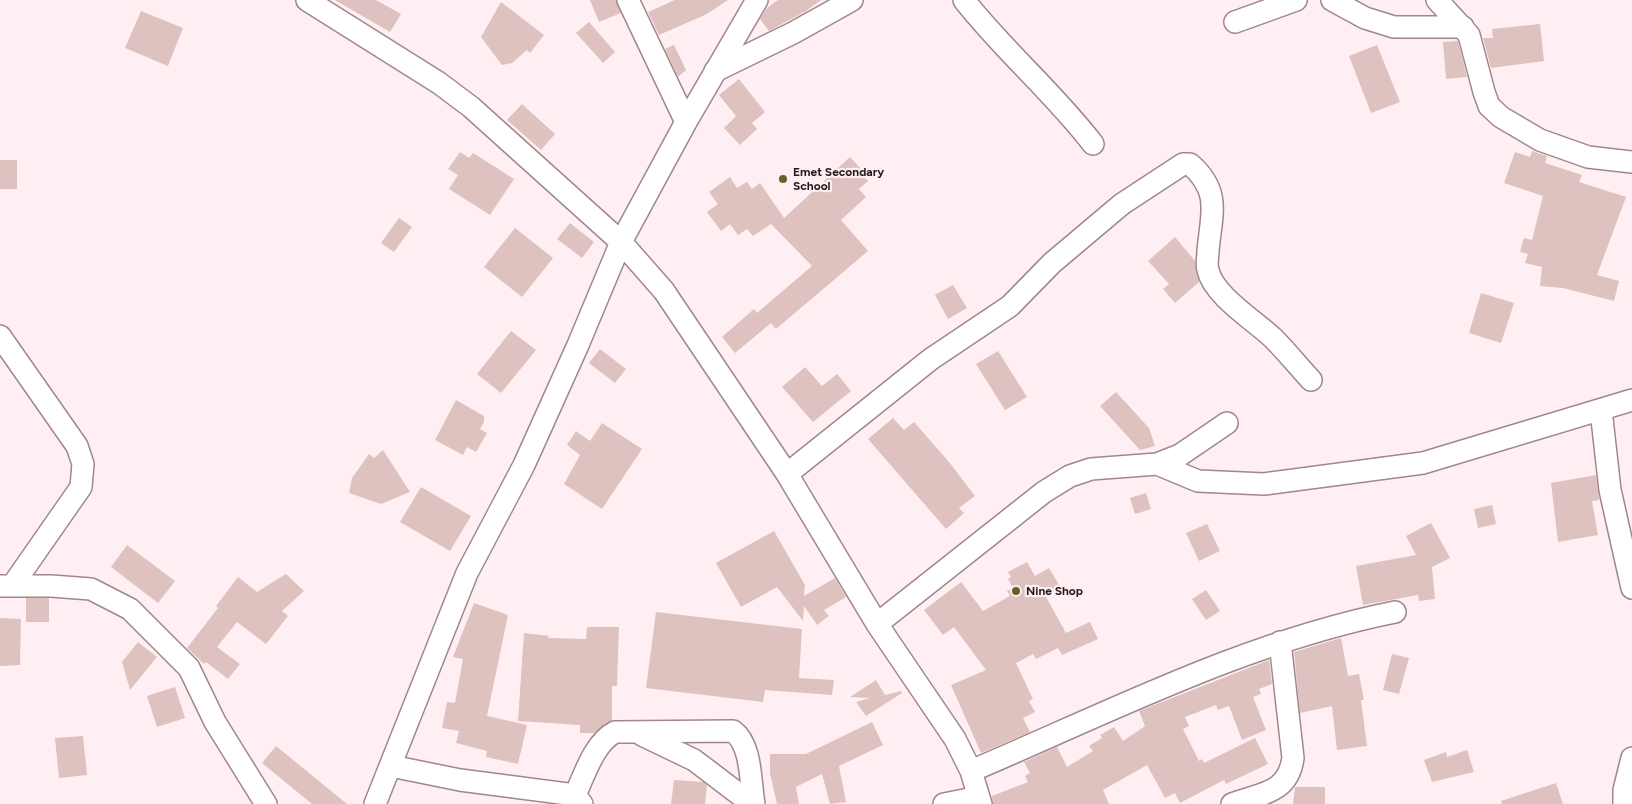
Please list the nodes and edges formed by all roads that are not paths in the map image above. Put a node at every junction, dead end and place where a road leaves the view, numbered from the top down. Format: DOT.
graph roads {
  1 [pos="307,0"];
  2 [pos="628,0"];
  3 [pos="757,0"];
  4 [pos="852,0"];
  5 [pos="964,0"];
  6 [pos="1296,0"];
  7 [pos="1332,0"];
  8 [pos="1437,0"];
  9 [pos="1235,22"];
  10 [pos="1463,26"];
  11 [pos="715,71"];
  12 [pos="686,122"];
  13 [pos="1094,144"];
  14 [pos="1632,162"];
  15 [pos="621,242"];
  16 [pos="0,336"];
  17 [pos="1311,380"];
  18 [pos="1632,400"];
  19 [pos="1601,410"];
  20 [pos="1227,423"];
  21 [pos="1157,464"];
  22 [pos="787,474"];
  23 [pos="6,586"];
  24 [pos="1632,588"];
  25 [pos="1395,612"];
  26 [pos="877,624"];
  27 [pos="1280,642"];
  28 [pos="632,730"];
  29 [pos="1632,758"];
  30 [pos="391,766"];
  31 [pos="971,771"];
  32 [pos="578,799"];
  33 [pos="980,800"];
  34 [pos="266,804"];
  35 [pos="375,804"];
  36 [pos="753,804"];
  37 [pos="944,804"];
  38 [pos="1232,804"];
  39 [pos="1624,804"];
  1 -- 15 [label="street"];
  2 -- 12 [label="street"];
  3 -- 11 [label="street"];
  4 -- 11 [label="street"];
  5 -- 13 [label="street"];
  6 -- 9 [label="street"];
  7 -- 10 [label="street"];
  8 -- 10 [label="street"];
  10 -- 14 [label="street"];
  11 -- 12 [label="street"];
  12 -- 15 [label="street"];
  15 -- 22 [label="street"];
  15 -- 30 [label="street"];
  16 -- 23 [label="street"];
  17 -- 22 [label="street"];
  18 -- 19 [label="street"];
  19 -- 21 [label="street"];
  19 -- 24 [label="street"];
  20 -- 21 [label="street"];
  21 -- 26 [label="street"];
  22 -- 26 [label="street"];
  23 -- 34 [label="street"];
  25 -- 27 [label="street"];
  26 -- 31 [label="street"];
  27 -- 31 [label="street"];
  27 -- 38 [label="street"];
  28 -- 32 [label="street"];
  28 -- 36 [label="street"];
  28 -- 36 [label="street"];
  29 -- 39 [label="street"];
  30 -- 32 [label="street"];
  30 -- 35 [label="street"];
  31 -- 33 [label="street"];
  33 -- 37 [label="street"];
}
